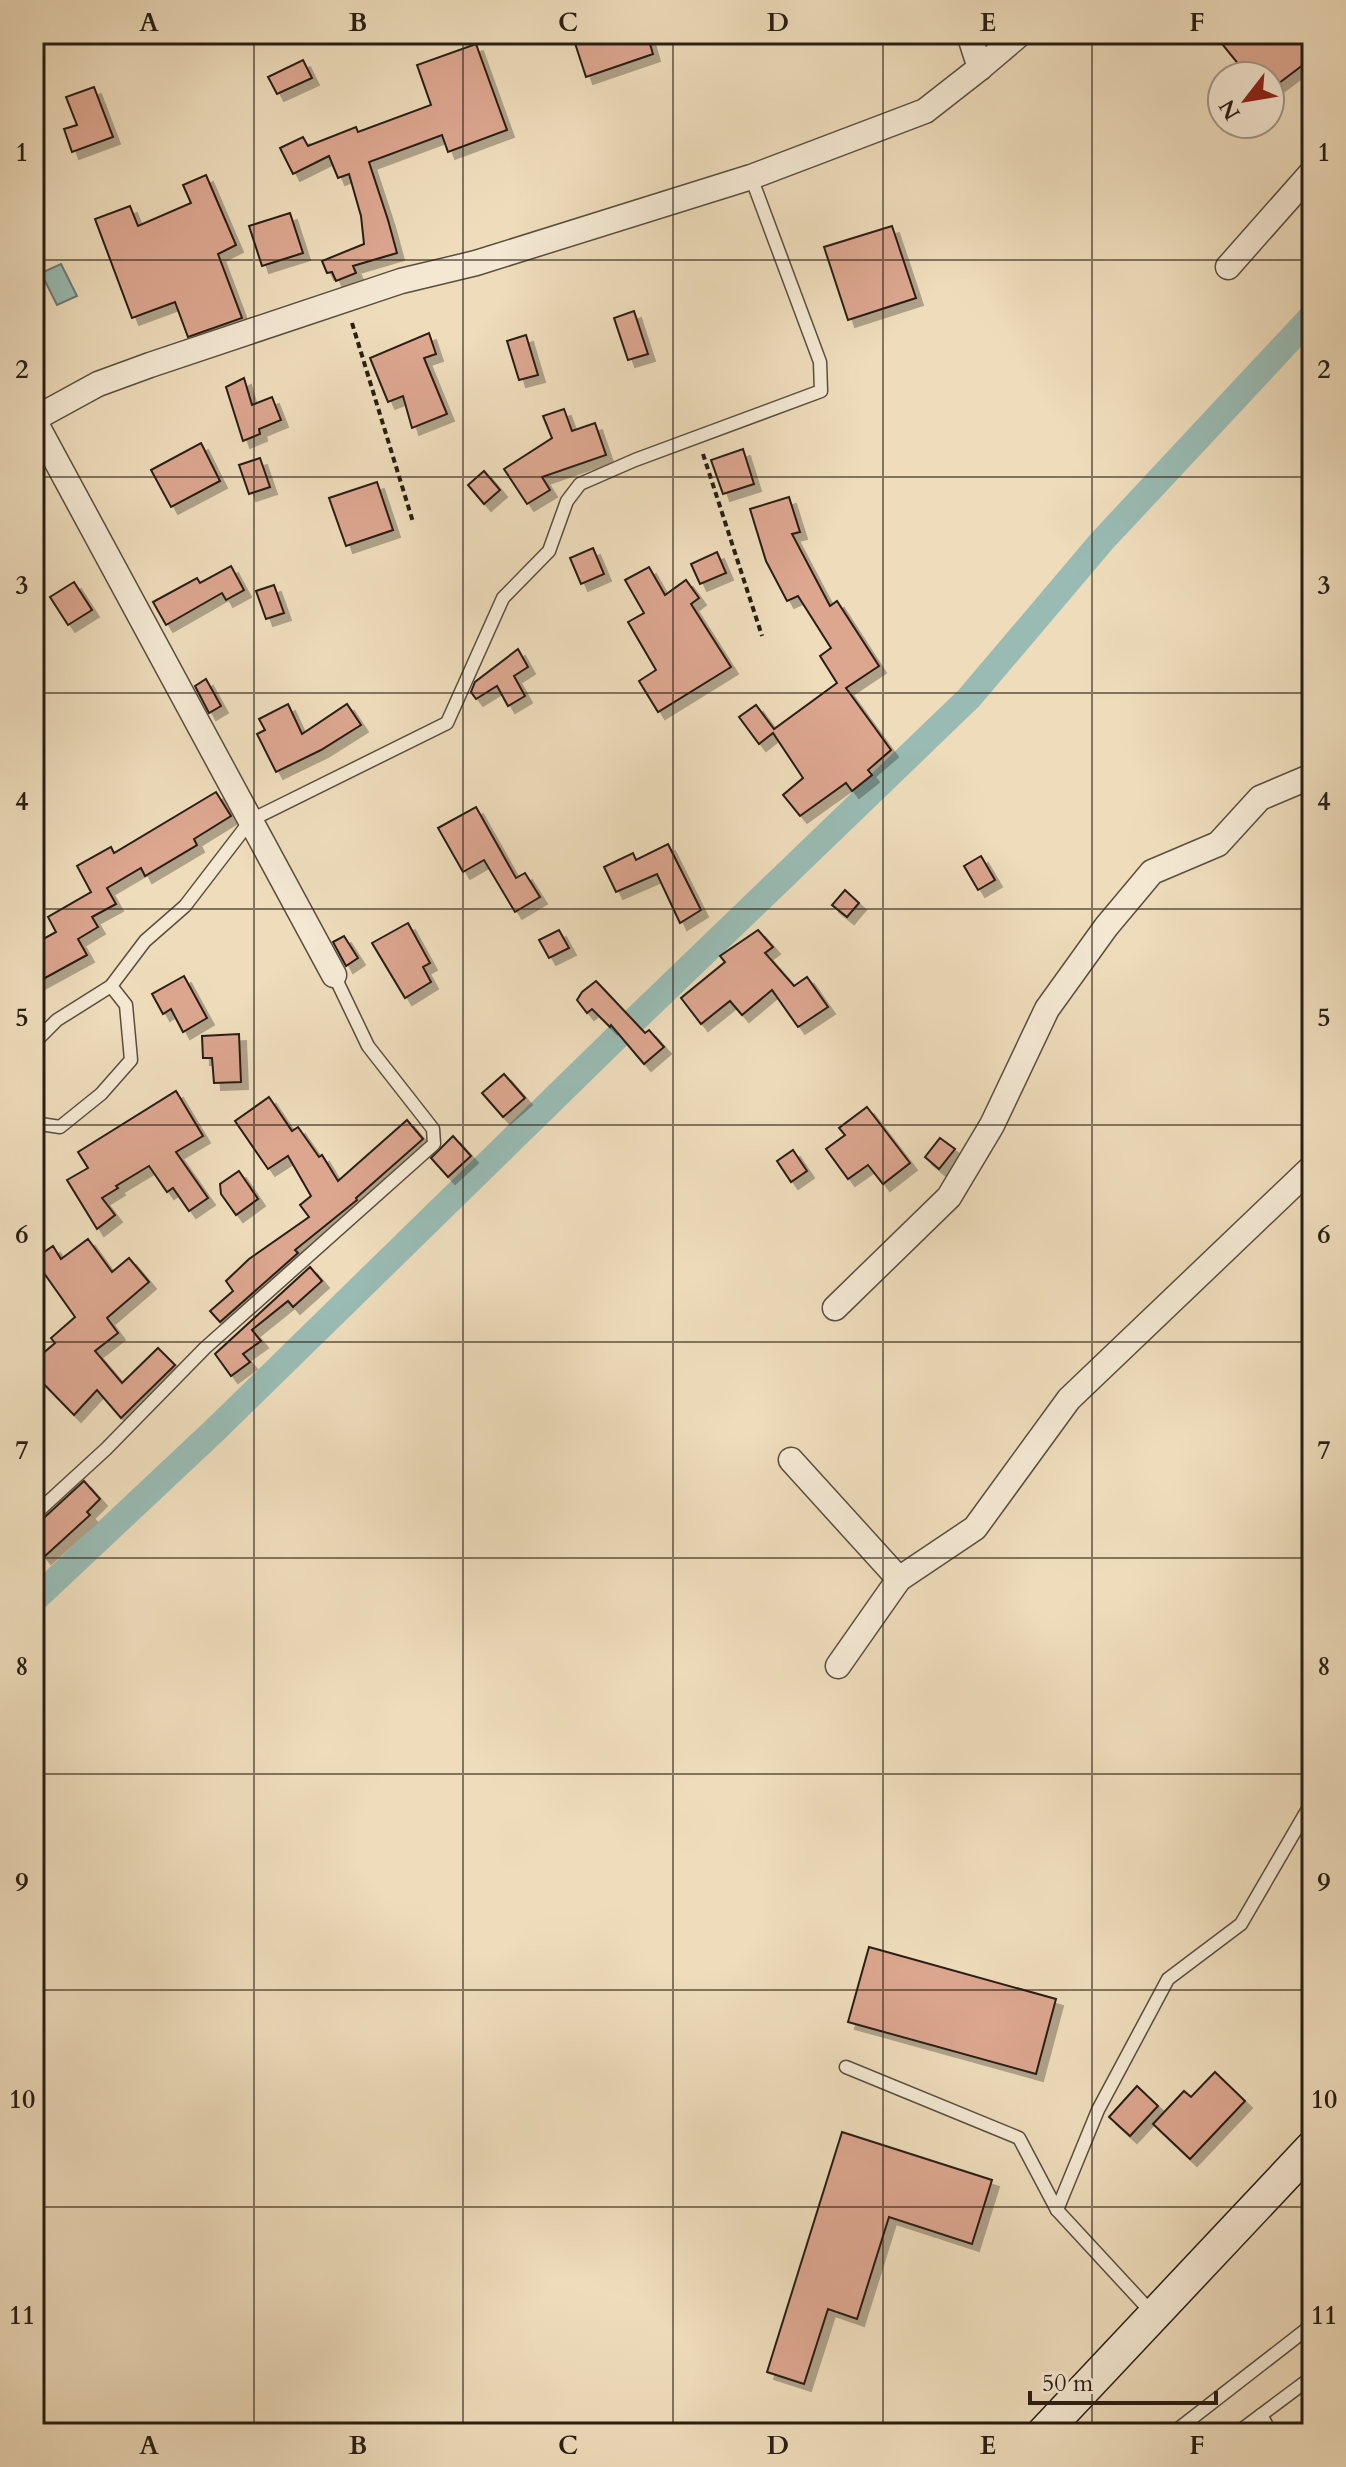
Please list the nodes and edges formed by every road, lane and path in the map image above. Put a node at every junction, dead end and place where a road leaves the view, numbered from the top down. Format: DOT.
graph roads {
  1 [pos="969,34"];
  2 [pos="1020,34"];
  3 [pos="980,68"];
  4 [pos="1312,172"];
  5 [pos="751,177"];
  6 [pos="1228,267"];
  7 [pos="345,301"];
  8 [pos="34,420"];
  9 [pos="697,437"];
  10 [pos="413,522"];
  11 [pos="762,636"];
  12 [pos="1312,776"];
  13 [pos="251,820"];
  14 [pos="334,975"];
  15 [pos="111,986"];
  16 [pos="34,1043"];
  17 [pos="34,1123"];
  18 [pos="1312,1167"];
  19 [pos="835,1308"];
  20 [pos="791,1460"];
  21 [pos="34,1515"];
  22 [pos="899,1579"];
  23 [pos="838,1666"];
  24 [pos="1312,1802"];
  25 [pos="846,2067"];
  26 [pos="1312,2147"];
  27 [pos="1057,2210"];
  28 [pos="1154,2315"];
  29 [pos="1312,2325"];
  30 [pos="1312,2377"];
  31 [pos="1261,2415"];
  32 [pos="1043,2433"];
  33 [pos="1173,2433"];
  34 [pos="1237,2433"];
  35 [pos="1271,2433"];
  1 -- 3 [label="street"];
  2 -- 3 [label="street"];
  3 -- 5 [label="street"];
  4 -- 6 [label="street"];
  5 -- 7 [label="street"];
  5 -- 9 [label="lane"];
  7 -- 8 [label="street"];
  7 -- 10 [label="path"];
  8 -- 13 [label="street"];
  9 -- 11 [label="path"];
  9 -- 13 [label="lane"];
  12 -- 19 [label="street"];
  13 -- 14 [label="street"];
  13 -- 15 [label="lane"];
  14 -- 21 [label="lane"];
  15 -- 16 [label="lane"];
  15 -- 17 [label="lane"];
  18 -- 22 [label="street"];
  20 -- 22 [label="street"];
  22 -- 23 [label="street"];
  24 -- 27 [label="lane"];
  25 -- 27 [label="lane"];
  26 -- 28 [label="main road"];
  27 -- 28 [label="lane"];
  28 -- 32 [label="main road"];
  29 -- 33 [label="lane"];
  30 -- 31 [label="lane"];
  31 -- 34 [label="lane"];
  31 -- 35 [label="lane"];
}
